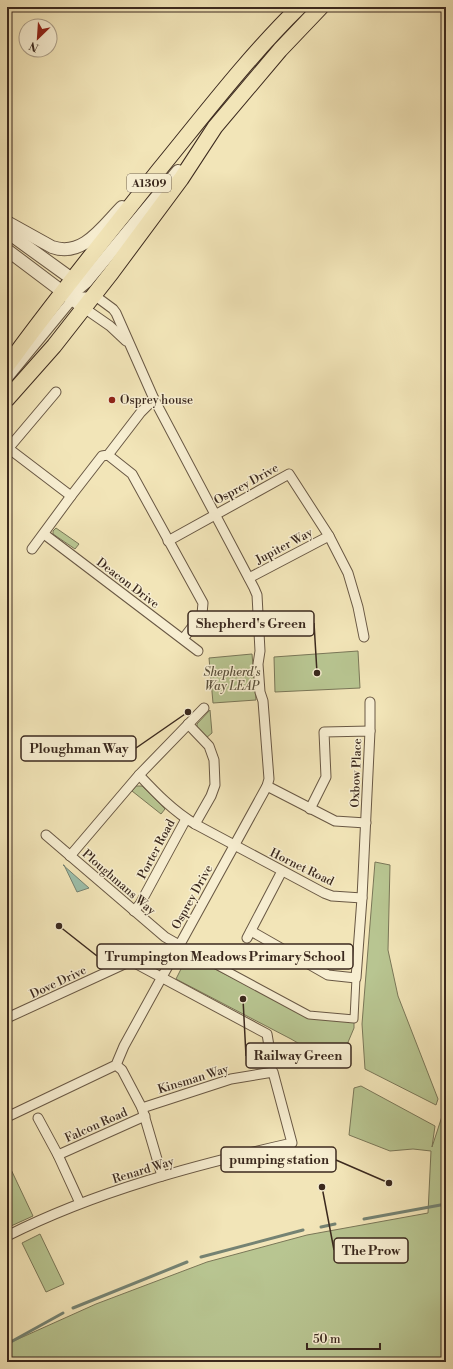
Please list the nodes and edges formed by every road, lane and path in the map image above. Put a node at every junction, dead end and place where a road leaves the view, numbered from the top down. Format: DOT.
graph roads {
  1 [pos="299,7"];
  2 [pos="321,7"];
  3 [pos="165,163"];
  4 [pos="7,222"];
  5 [pos="7,232"];
  6 [pos="7,250"];
  7 [pos="83,295"];
  8 [pos="128,343"];
  9 [pos="7,366"];
  10 [pos="7,379"];
  11 [pos="56,392"];
  12 [pos="7,399"];
  13 [pos="154,399"];
  14 [pos="8,449"];
  15 [pos="108,455"];
  16 [pos="289,474"];
  17 [pos="71,496"];
  18 [pos="215,515"];
  19 [pos="44,534"];
  20 [pos="329,536"];
  21 [pos="168,541"];
  22 [pos="32,549"];
  23 [pos="249,578"];
  24 [pos="364,637"];
  25 [pos="183,639"];
  26 [pos="198,651"];
  27 [pos="370,702"];
  28 [pos="204,708"];
  29 [pos="188,724"];
  30 [pos="370,731"];
  31 [pos="139,775"];
  32 [pos="268,786"];
  33 [pos="310,809"];
  34 [pos="186,819"];
  35 [pos="366,823"];
  36 [pos="195,824"];
  37 [pos="46,835"];
  38 [pos="234,845"];
  39 [pos="70,856"];
  40 [pos="282,872"];
  41 [pos="362,898"];
  42 [pos="134,911"];
  43 [pos="179,945"];
  44 [pos="162,978"];
  45 [pos="356,978"];
  46 [pos="7,1018"];
  47 [pos="272,1064"];
  48 [pos="116,1065"];
  49 [pos="143,1112"];
  50 [pos="7,1117"];
  51 [pos="38,1118"];
  52 [pos="292,1143"];
  53 [pos="58,1155"];
  54 [pos="162,1176"];
  55 [pos="80,1203"];
  56 [pos="7,1236"];
  1 -- 3 [label="main road, A1309"];
  2 -- 7 [label="main road, A1309"];
  3 -- 4 [label="street"];
  3 -- 7 [label="main road, A1309"];
  5 -- 7 [label="street"];
  6 -- 7 [label="street"];
  7 -- 8 [label="street"];
  7 -- 8 [label="street, Osprey Drive"];
  7 -- 9 [label="main road, A1309"];
  7 -- 10 [label="street"];
  7 -- 12 [label="main road, A1309"];
  8 -- 13 [label="street, Osprey Drive"];
  11 -- 14 [label="street"];
  13 -- 15 [label="street"];
  13 -- 18 [label="street, Osprey Drive"];
  14 -- 17 [label="street"];
  15 -- 17 [label="street"];
  15 -- 21 [label="street"];
  16 -- 18 [label="street, Osprey Drive"];
  16 -- 20 [label="street, Jupiter Way"];
  17 -- 19 [label="street"];
  18 -- 21 [label="street, Osprey Drive"];
  18 -- 23 [label="street, Osprey Drive"];
  19 -- 22 [label="street"];
  19 -- 25 [label="street, Deacon Drive"];
  20 -- 23 [label="street, Jupiter Way"];
  20 -- 24 [label="street, Jupiter Way"];
  21 -- 25 [label="street"];
  23 -- 32 [label="street, Osprey Drive"];
  25 -- 26 [label="street, Deacon Drive"];
  27 -- 30 [label="street"];
  28 -- 29 [label="street"];
  29 -- 31 [label="street"];
  29 -- 36 [label="street, Porter Road"];
  30 -- 33 [label="street, Oxbow Place"];
  30 -- 35 [label="street, Oxbow Place"];
  31 -- 34 [label="street, Porter Road"];
  31 -- 39 [label="street"];
  32 -- 33 [label="street"];
  32 -- 38 [label="street, Osprey Drive"];
  33 -- 35 [label="street"];
  34 -- 36 [label="street, Porter Road"];
  34 -- 42 [label="street, Porter Road"];
  35 -- 41 [label="street, Oxbow Place"];
  36 -- 38 [label="street, Porter Road"];
  37 -- 39 [label="street, Ploughmans Way"];
  38 -- 40 [label="street, Hornet Road"];
  38 -- 43 [label="street, Osprey Drive"];
  39 -- 42 [label="street, Ploughmans Way"];
  40 -- 41 [label="street, Hornet Road"];
  40 -- 45 [label="street"];
  41 -- 45 [label="street, Oxbow Place"];
  42 -- 43 [label="street, Ploughmans Way"];
  43 -- 44 [label="street, Osprey Drive"];
  43 -- 45 [label="street"];
  44 -- 46 [label="street, Dove Drive"];
  44 -- 47 [label="street"];
  44 -- 48 [label="street, Osprey Drive"];
  48 -- 49 [label="street, Falcon Road"];
  48 -- 50 [label="street"];
  49 -- 52 [label="street, Kinsman Way"];
  49 -- 53 [label="street, Falcon Road"];
  49 -- 54 [label="street, Falcon Road"];
  51 -- 53 [label="street, Falcon Road"];
  52 -- 54 [label="street, Renard Way"];
  53 -- 55 [label="street, Falcon Road"];
  54 -- 55 [label="street, Renard Way"];
  55 -- 56 [label="street, Renard Way"];
}
